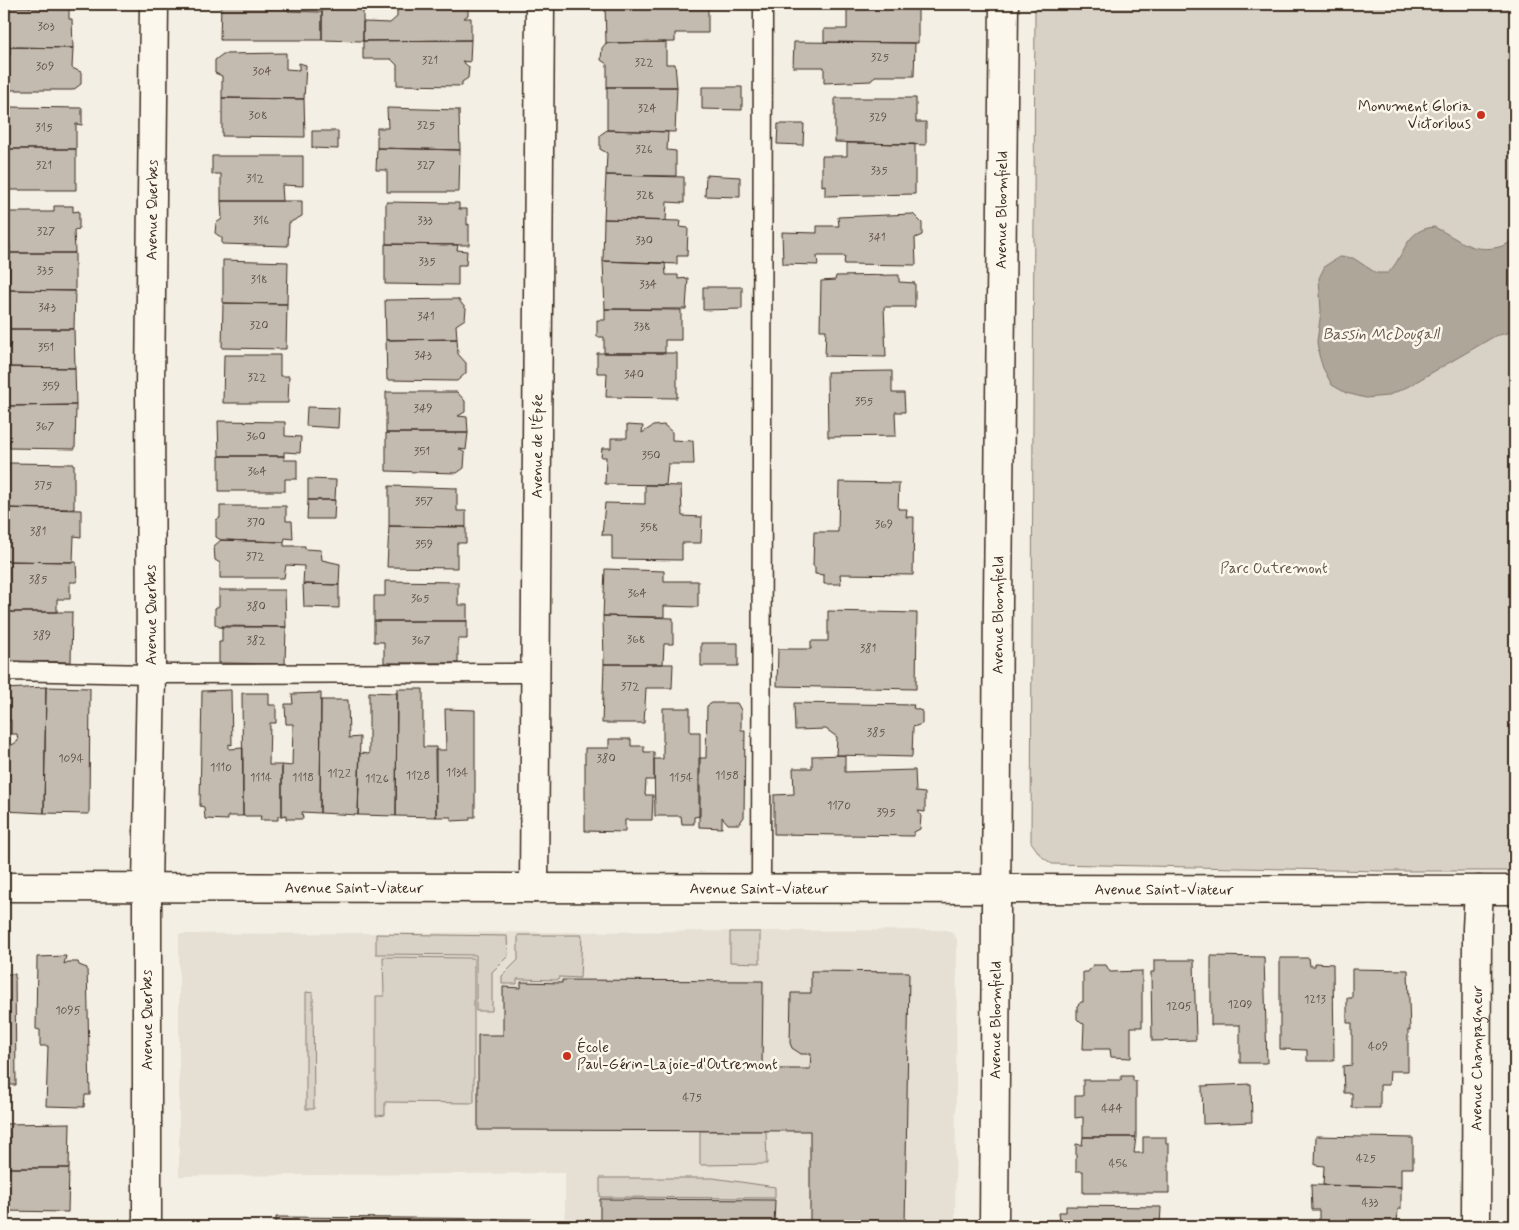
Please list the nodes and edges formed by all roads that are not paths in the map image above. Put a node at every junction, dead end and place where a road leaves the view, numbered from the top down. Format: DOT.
graph roads {
  1 [pos="154,4"];
  2 [pos="540,4"];
  3 [pos="763,4"];
  4 [pos="1004,4"];
  5 [pos="4,671"];
  6 [pos="536,673"];
  7 [pos="151,674"];
  8 [pos="4,888"];
  9 [pos="147,888"];
  10 [pos="534,888"];
  11 [pos="761,888"];
  12 [pos="998,889"];
  13 [pos="1479,890"];
  14 [pos="1515,890"];
  15 [pos="147,1226"];
  16 [pos="994,1226"];
  17 [pos="1476,1226"];
  1 -- 7 [label="street, Avenue Querbes"];
  2 -- 6 [label="street, Avenue de l'Épée"];
  3 -- 11 [label="lane"];
  4 -- 12 [label="street, Avenue Bloomfield"];
  5 -- 7 [label="lane"];
  6 -- 7 [label="lane"];
  6 -- 10 [label="street, Avenue de l'Épée"];
  7 -- 9 [label="street, Avenue Querbes"];
  8 -- 9 [label="street, Avenue Saint-Viateur"];
  9 -- 10 [label="street, Avenue Saint-Viateur"];
  9 -- 15 [label="street, Avenue Querbes"];
  10 -- 11 [label="street, Avenue Saint-Viateur"];
  11 -- 12 [label="street, Avenue Saint-Viateur"];
  12 -- 13 [label="street, Avenue Saint-Viateur"];
  12 -- 16 [label="street, Avenue Bloomfield"];
  13 -- 14 [label="street, Avenue Saint-Viateur"];
  13 -- 17 [label="street, Avenue Champagneur"];
}
